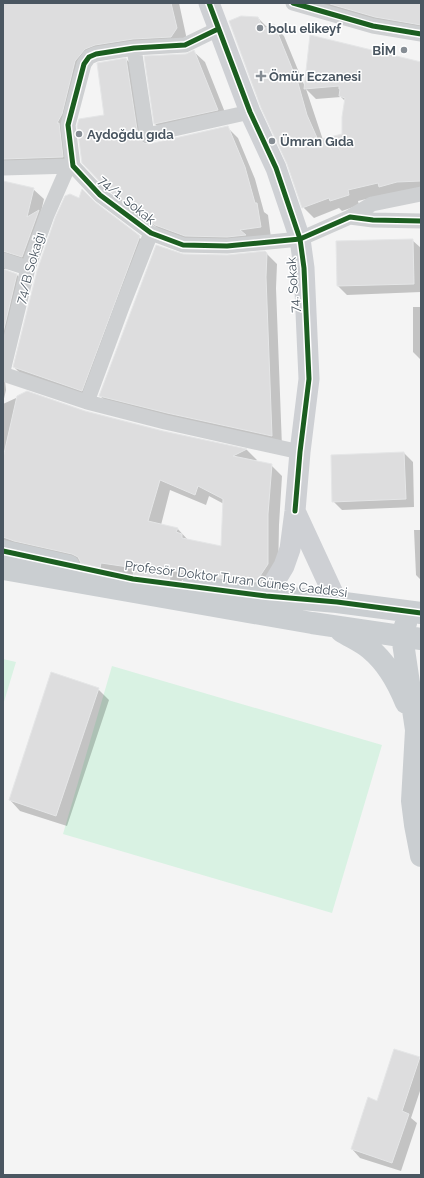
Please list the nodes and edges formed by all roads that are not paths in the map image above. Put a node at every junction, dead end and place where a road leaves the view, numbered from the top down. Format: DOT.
graph roads {
  1 [pos="209,3"];
  2 [pos="293,3"];
  3 [pos="342,10"];
  4 [pos="218,29"];
  5 [pos="421,34"];
  6 [pos="134,48"];
  7 [pos="250,112"];
  8 [pos="70,167"];
  9 [pos="3,168"];
  10 [pos="421,194"];
  11 [pos="350,217"];
  12 [pos="421,221"];
  13 [pos="151,233"];
  14 [pos="300,239"];
  15 [pos="3,260"];
  16 [pos="28,268"];
  17 [pos="3,373"];
  18 [pos="87,402"];
  19 [pos="300,452"];
  20 [pos="295,511"];
  21 [pos="3,551"];
  22 [pos="3,569"];
  23 [pos="266,596"];
  24 [pos="337,602"];
  25 [pos="239,609"];
  26 [pos="415,612"];
  27 [pos="332,626"];
  28 [pos="416,640"];
  29 [pos="416,730"];
  30 [pos="421,856"];
  1 -- 4 [label="main road, 74. Sokak"];
  2 -- 3 [label="street"];
  3 -- 5 [label="street"];
  4 -- 6 [label="street"];
  4 -- 7 [label="main road, 74. Sokak"];
  6 -- 7 [label="street"];
  6 -- 8 [label="street"];
  7 -- 14 [label="main road, 74. Sokak"];
  8 -- 9 [label="street"];
  8 -- 13 [label="street, 74/1. Sokak"];
  8 -- 16 [label="street, 74/B Sokağı"];
  10 -- 11 [label="street, 74/1. Sokak"];
  11 -- 12 [label="street"];
  11 -- 14 [label="street, 74/1. Sokak"];
  13 -- 14 [label="street, 74/1. Sokak"];
  13 -- 18 [label="street"];
  14 -- 19 [label="main road, 74. Sokak"];
  15 -- 16 [label="street"];
  16 -- 17 [label="street, 74/B Sokağı"];
  17 -- 18 [label="street"];
  18 -- 19 [label="street"];
  19 -- 20 [label="main road, 74. Sokak"];
  20 -- 23 [label="main road"];
  20 -- 24 [label="main road, 74. Sokak"];
  21 -- 23 [label="main road, Profesör Doktor Turan Güneş Caddesi"];
  22 -- 25 [label="main road, Profesör Doktor Turan Güneş Caddesi"];
  23 -- 24 [label="main road, Profesör Doktor Turan Güneş Caddesi"];
  23 -- 25 [label="main road"];
  24 -- 26 [label="main road, Profesör Doktor Turan Güneş Caddesi"];
  25 -- 27 [label="main road, Profesör Doktor Turan Güneş Caddesi"];
  26 -- 28 [label="main road"];
  27 -- 28 [label="main road, Profesör Doktor Turan Güneş Caddesi"];
  27 -- 29 [label="main road"];
  28 -- 29 [label="main road"];
  29 -- 30 [label="main road"];
}
